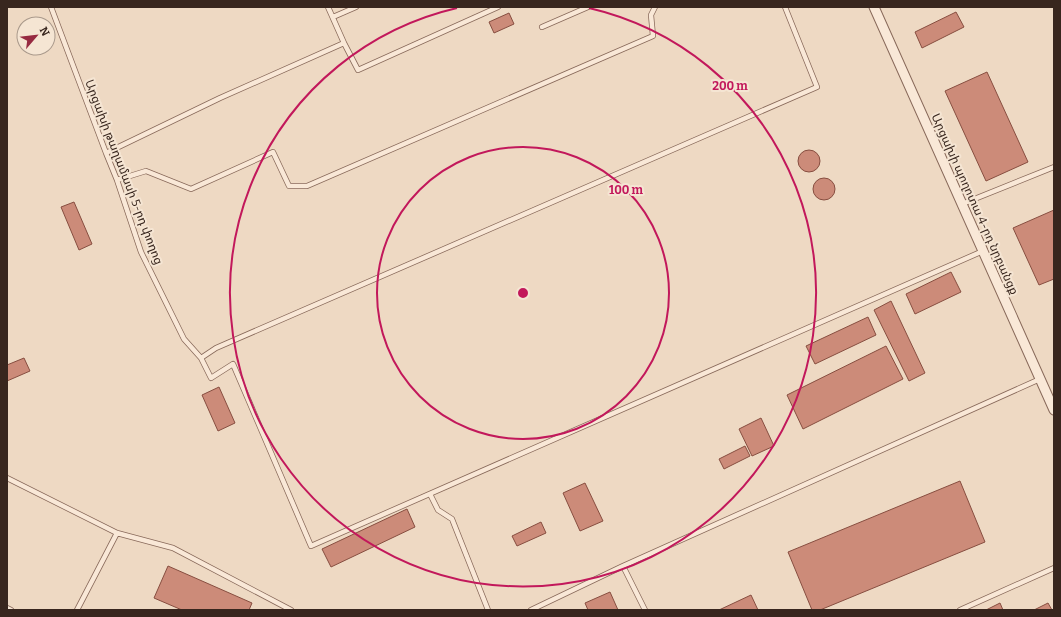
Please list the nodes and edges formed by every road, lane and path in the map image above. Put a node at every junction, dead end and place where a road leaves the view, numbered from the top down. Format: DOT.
graph roads {
  1 [pos="51,7"];
  2 [pos="328,7"];
  3 [pos="356,7"];
  4 [pos="498,7"];
  5 [pos="588,7"];
  6 [pos="655,7"];
  7 [pos="785,7"];
  8 [pos="874,7"];
  9 [pos="333,17"];
  10 [pos="542,27"];
  11 [pos="344,42"];
  12 [pos="106,154"];
  13 [pos="1054,166"];
  14 [pos="117,180"];
  15 [pos="962,204"];
  16 [pos="983,251"];
  17 [pos="202,358"];
  18 [pos="1040,379"];
  19 [pos="1054,410"];
  20 [pos="7,478"];
  21 [pos="430,494"];
  22 [pos="117,533"];
  23 [pos="623,566"];
  24 [pos="1054,568"];
  25 [pos="7,608"];
  26 [pos="11,610"];
  27 [pos="77,610"];
  28 [pos="291,610"];
  29 [pos="488,610"];
  30 [pos="531,610"];
  31 [pos="645,610"];
  32 [pos="960,610"];
  1 -- 12 [label="lane, Արցախի թաղամասի 5-րդ փողոց"];
  2 -- 9 [label="lane"];
  3 -- 9 [label="lane"];
  4 -- 11 [label="lane"];
  5 -- 10 [label="lane"];
  6 -- 14 [label="lane"];
  7 -- 17 [label="lane"];
  8 -- 15 [label="street, Արցախի պողոտա 4-րդ նրբանցք"];
  9 -- 11 [label="lane"];
  11 -- 12 [label="lane"];
  12 -- 14 [label="lane, Արցախի թաղամասի 5-րդ փողոց"];
  13 -- 15 [label="lane"];
  14 -- 17 [label="lane, Արցախի թաղամասի 5-րդ փողոց"];
  15 -- 16 [label="street, Արցախի պողոտա 4-րդ նրբանցք"];
  16 -- 18 [label="street, Արցախի պողոտա 4-րդ նրբանցք"];
  16 -- 21 [label="lane"];
  17 -- 21 [label="lane, Արցախի թաղամասի 5-րդ փողոց"];
  18 -- 19 [label="street, Արցախի պողոտա 4-րդ նրբանցք"];
  18 -- 23 [label="lane"];
  20 -- 22 [label="lane"];
  21 -- 29 [label="lane"];
  22 -- 27 [label="lane"];
  22 -- 28 [label="lane"];
  23 -- 30 [label="lane"];
  23 -- 31 [label="lane"];
  24 -- 32 [label="lane"];
  25 -- 26 [label="lane"];
}
